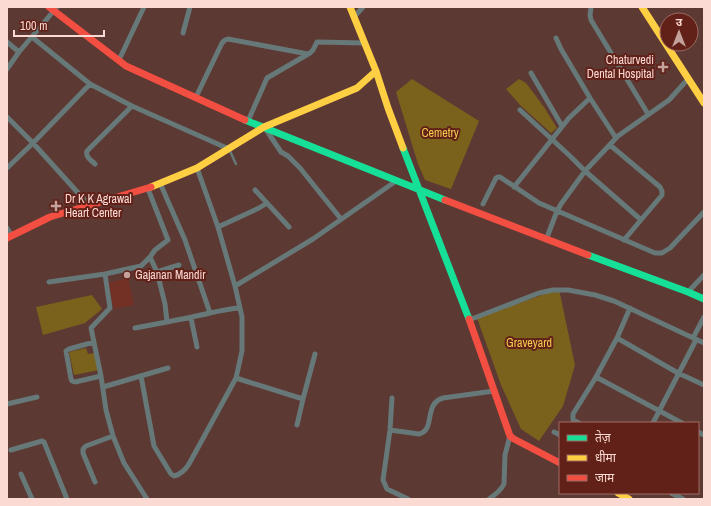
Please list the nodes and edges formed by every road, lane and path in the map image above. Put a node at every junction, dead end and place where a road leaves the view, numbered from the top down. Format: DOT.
graph roads {
  1 [pos="144,7"];
  2 [pos="190,7"];
  3 [pos="350,7"];
  4 [pos="363,7"];
  5 [pos="591,7"];
  6 [pos="642,7"];
  7 [pos="53,8"];
  8 [pos="354,17"];
  9 [pos="183,33"];
  10 [pos="32,37"];
  11 [pos="556,38"];
  12 [pos="7,42"];
  13 [pos="364,43"];
  14 [pos="19,52"];
  15 [pos="308,54"];
  16 [pos="119,60"];
  17 [pos="7,69"];
  18 [pos="376,71"];
  19 [pos="531,72"];
  20 [pos="688,79"];
  21 [pos="90,84"];
  22 [pos="196,97"];
  23 [pos="590,98"];
  24 [pos="704,103"];
  25 [pos="132,106"];
  26 [pos="520,110"];
  27 [pos="648,114"];
  28 [pos="7,117"];
  29 [pos="248,121"];
  30 [pos="562,126"];
  31 [pos="264,127"];
  32 [pos="616,138"];
  33 [pos="552,139"];
  34 [pos="33,143"];
  35 [pos="610,145"];
  36 [pos="229,149"];
  37 [pos="95,164"];
  38 [pos="236,164"];
  39 [pos="7,168"];
  40 [pos="197,168"];
  41 [pos="585,171"];
  42 [pos="396,181"];
  43 [pos="160,183"];
  44 [pos="514,187"];
  45 [pos="147,188"];
  46 [pos="255,190"];
  47 [pos="419,190"];
  48 [pos="267,203"];
  49 [pos="483,204"];
  50 [pos="89,205"];
  51 [pos="557,211"];
  52 [pos="704,212"];
  53 [pos="341,219"];
  54 [pos="640,219"];
  55 [pos="218,227"];
  56 [pos="289,227"];
  57 [pos="7,228"];
  58 [pos="10,237"];
  59 [pos="546,240"];
  60 [pos="624,240"];
  61 [pos="150,257"];
  62 [pos="180,265"];
  63 [pos="157,272"];
  64 [pos="105,274"];
  65 [pos="704,275"];
  66 [pos="49,282"];
  67 [pos="235,286"];
  68 [pos="688,292"];
  69 [pos="704,298"];
  70 [pos="240,308"];
  71 [pos="630,308"];
  72 [pos="210,313"];
  73 [pos="704,317"];
  74 [pos="191,318"];
  75 [pos="468,320"];
  76 [pos="167,322"];
  77 [pos="135,328"];
  78 [pos="617,338"];
  79 [pos="694,339"];
  80 [pos="94,342"];
  81 [pos="704,343"];
  82 [pos="197,347"];
  83 [pos="315,354"];
  84 [pos="168,368"];
  85 [pos="678,373"];
  86 [pos="101,376"];
  87 [pos="141,376"];
  88 [pos="596,377"];
  89 [pos="236,378"];
  90 [pos="704,385"];
  91 [pos="102,387"];
  92 [pos="494,391"];
  93 [pos="37,397"];
  94 [pos="392,398"];
  95 [pos="303,399"];
  96 [pos="7,404"];
  97 [pos="659,411"];
  98 [pos="577,422"];
  99 [pos="654,422"];
  100 [pos="680,422"];
  101 [pos="298,425"];
  102 [pos="390,430"];
  103 [pos="554,432"];
  104 [pos="559,434"];
  105 [pos="113,436"];
  106 [pos="510,436"];
  107 [pos="11,450"];
  108 [pos="559,462"];
  109 [pos="22,474"];
  110 [pos="95,482"];
  111 [pos="620,494"];
  112 [pos="674,494"];
  113 [pos="32,499"];
  114 [pos="67,499"];
  115 [pos="147,499"];
  116 [pos="408,499"];
  117 [pos="489,499"];
  118 [pos="629,499"];
  119 [pos="683,499"];
  1 -- 16 [label="street"];
  2 -- 9 [label="street"];
  3 -- 8 [label="street"];
  4 -- 8 [label="street"];
  5 -- 27 [label="street"];
  6 -- 20 [label="street"];
  7 -- 10 [label="street"];
  7 -- 16 [label="street"];
  8 -- 13 [label="street"];
  10 -- 14 [label="street"];
  10 -- 21 [label="street"];
  11 -- 23 [label="street"];
  12 -- 14 [label="street"];
  13 -- 15 [label="street"];
  13 -- 18 [label="street"];
  14 -- 17 [label="street"];
  15 -- 22 [label="street"];
  15 -- 29 [label="street"];
  16 -- 22 [label="street"];
  18 -- 31 [label="street"];
  18 -- 47 [label="street"];
  19 -- 30 [label="street"];
  20 -- 24 [label="street"];
  20 -- 27 [label="street"];
  21 -- 25 [label="street"];
  21 -- 34 [label="street"];
  22 -- 29 [label="street"];
  23 -- 30 [label="street"];
  23 -- 32 [label="street"];
  25 -- 36 [label="street"];
  25 -- 37 [label="street"];
  26 -- 33 [label="street"];
  27 -- 32 [label="street"];
  28 -- 34 [label="street"];
  29 -- 31 [label="street"];
  30 -- 33 [label="street"];
  31 -- 36 [label="street"];
  31 -- 42 [label="street"];
  31 -- 53 [label="street"];
  32 -- 35 [label="street"];
  33 -- 41 [label="street"];
  33 -- 44 [label="street"];
  34 -- 39 [label="street"];
  34 -- 50 [label="street"];
  35 -- 41 [label="street"];
  35 -- 54 [label="street"];
  36 -- 38 [label="lane"];
  36 -- 40 [label="street"];
  40 -- 43 [label="street"];
  40 -- 55 [label="street"];
  41 -- 51 [label="street"];
  41 -- 54 [label="street"];
  42 -- 47 [label="street"];
  42 -- 53 [label="street"];
  43 -- 45 [label="street"];
  43 -- 72 [label="street"];
  44 -- 49 [label="street"];
  44 -- 51 [label="street"];
  45 -- 50 [label="street"];
  45 -- 61 [label="street"];
  46 -- 48 [label="street"];
  47 -- 59 [label="street"];
  47 -- 75 [label="street"];
  48 -- 55 [label="street"];
  48 -- 56 [label="street"];
  50 -- 58 [label="street"];
  51 -- 59 [label="street"];
  51 -- 60 [label="street"];
  52 -- 60 [label="street"];
  53 -- 67 [label="street"];
  54 -- 60 [label="street"];
  55 -- 67 [label="street"];
  57 -- 58 [label="street"];
  59 -- 68 [label="street"];
  61 -- 63 [label="street"];
  61 -- 64 [label="street"];
  62 -- 63 [label="street"];
  63 -- 76 [label="street"];
  64 -- 66 [label="street"];
  64 -- 80 [label="street"];
  65 -- 68 [label="street"];
  67 -- 70 [label="street"];
  68 -- 69 [label="street"];
  70 -- 72 [label="street"];
  70 -- 89 [label="street"];
  71 -- 75 [label="street"];
  71 -- 78 [label="street"];
  71 -- 79 [label="street"];
  72 -- 74 [label="street"];
  73 -- 79 [label="street"];
  74 -- 76 [label="street"];
  74 -- 82 [label="street"];
  75 -- 92 [label="street"];
  76 -- 77 [label="street"];
  78 -- 85 [label="street"];
  78 -- 88 [label="street"];
  79 -- 81 [label="street"];
  79 -- 85 [label="street"];
  80 -- 86 [label="street"];
  80 -- 86 [label="street"];
  83 -- 95 [label="street"];
  84 -- 87 [label="street"];
  85 -- 90 [label="street"];
  85 -- 97 [label="street"];
  86 -- 91 [label="street"];
  87 -- 89 [label="street"];
  87 -- 91 [label="street"];
  88 -- 97 [label="street"];
  88 -- 98 [label="street"];
  89 -- 95 [label="street"];
  91 -- 105 [label="street"];
  92 -- 102 [label="street"];
  92 -- 106 [label="street"];
  93 -- 96 [label="street"];
  94 -- 102 [label="street"];
  95 -- 101 [label="street"];
  97 -- 99 [label="street"];
  97 -- 100 [label="street"];
  102 -- 116 [label="street"];
  103 -- 104 [label="street"];
  105 -- 110 [label="street"];
  105 -- 115 [label="street"];
  106 -- 108 [label="street"];
  106 -- 117 [label="street"];
  107 -- 114 [label="street"];
  109 -- 113 [label="street"];
  111 -- 118 [label="street"];
  112 -- 119 [label="street"];
}
